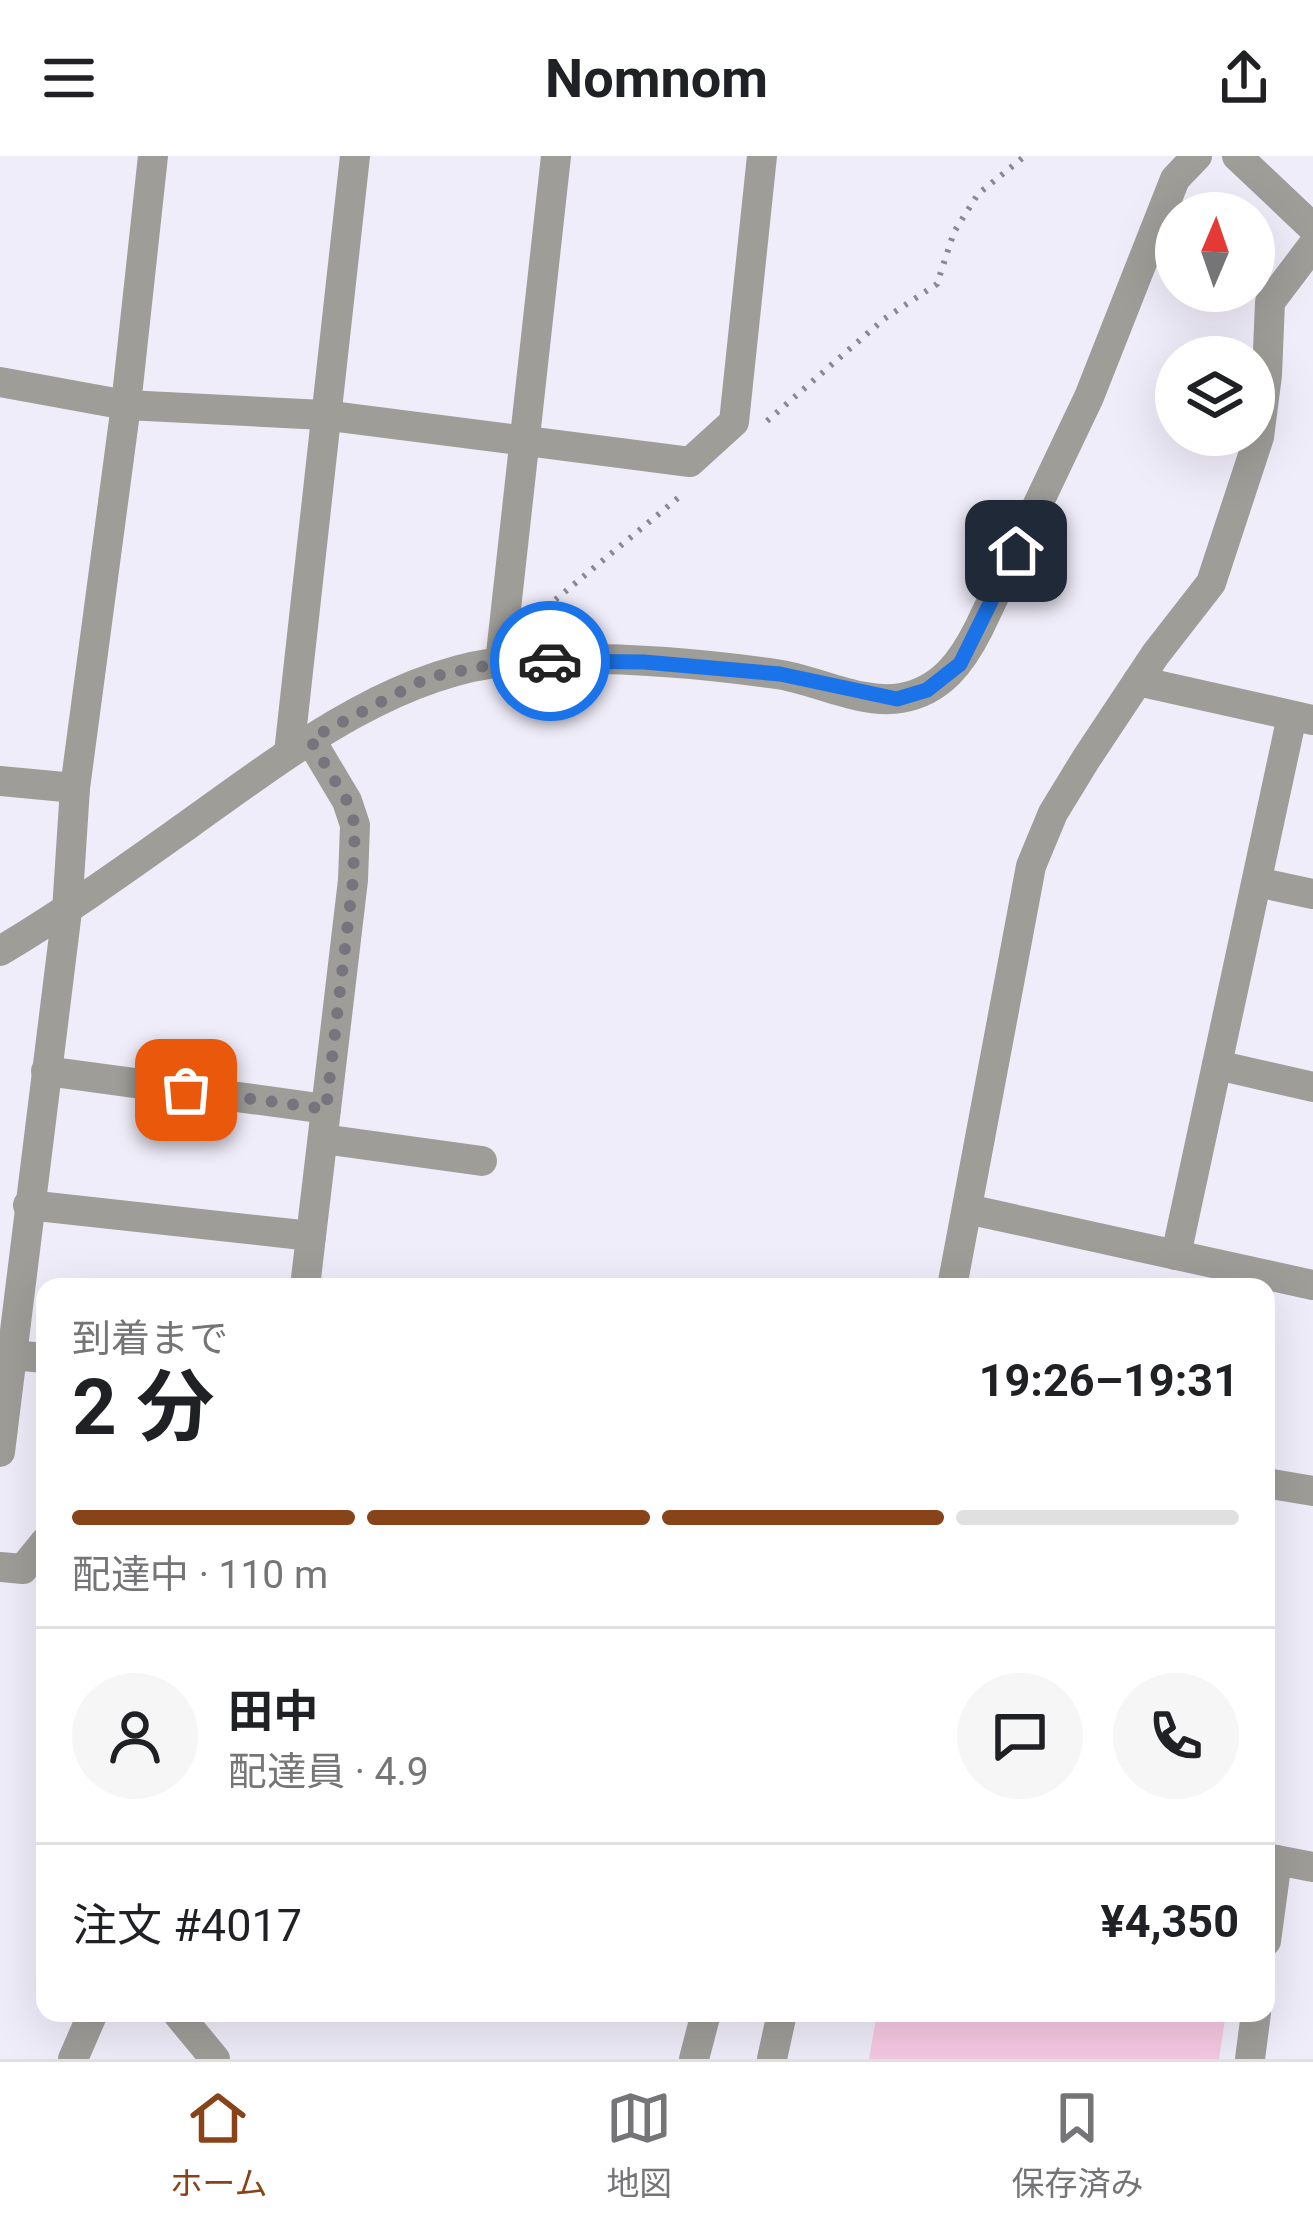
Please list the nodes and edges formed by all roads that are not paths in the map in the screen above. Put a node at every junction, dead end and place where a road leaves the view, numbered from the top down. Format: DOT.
graph roads {
  1 [pos="153,156"];
  2 [pos="355,156"];
  3 [pos="556,156"];
  4 [pos="762,156"];
  5 [pos="1197,156"];
  6 [pos="1237,156"];
  7 [pos="1313,228"];
  8 [pos="1313,245"];
  9 [pos="0,382"];
  10 [pos="126,405"];
  11 [pos="323,415"];
  12 [pos="524,441"];
  13 [pos="501,653"];
  14 [pos="1138,682"];
  15 [pos="1302,718"];
  16 [pos="300,746"];
  17 [pos="0,781"];
  18 [pos="76,788"];
  19 [pos="1256,882"];
  20 [pos="1313,894"];
  21 [pos="67,911"];
  22 [pos="0,951"];
  23 [pos="1217,1065"];
  24 [pos="46,1071"];
  25 [pos="1313,1087"];
  26 [pos="324,1124"];
  27 [pos="482,1161"];
  28 [pos="28,1205"];
  29 [pos="967,1209"];
  30 [pos="311,1236"];
  31 [pos="1176,1255"];
  32 [pos="306,1278"];
  33 [pos="954,1278"];
  34 [pos="1313,1285"];
  35 [pos="11,1355"];
  36 [pos="36,1357"];
  37 [pos="0,1452"];
  38 [pos="1275,1485"];
  39 [pos="1313,1491"];
  40 [pos="36,1553"];
  41 [pos="0,1568"];
  42 [pos="1275,1860"];
  43 [pos="1313,1867"];
  44 [pos="89,2022"];
  45 [pos="184,2022"];
  46 [pos="704,2022"];
  47 [pos="780,2022"];
  48 [pos="1255,2022"];
  49 [pos="73,2059"];
  50 [pos="215,2059"];
  51 [pos="694,2059"];
  52 [pos="772,2059"];
  53 [pos="1250,2059"];
  1 -- 10 [label="street"];
  2 -- 11 [label="street"];
  3 -- 12 [label="street"];
  4 -- 12 [label="street"];
  5 -- 13 [label="street"];
  6 -- 7 [label="street"];
  8 -- 14 [label="street"];
  9 -- 10 [label="street"];
  10 -- 11 [label="street"];
  10 -- 18 [label="street"];
  11 -- 12 [label="street"];
  11 -- 16 [label="street"];
  12 -- 13 [label="street"];
  13 -- 16 [label="street"];
  14 -- 15 [label="street"];
  14 -- 29 [label="street"];
  15 -- 19 [label="street"];
  16 -- 21 [label="street"];
  16 -- 26 [label="street"];
  17 -- 18 [label="street"];
  18 -- 21 [label="street"];
  19 -- 20 [label="street"];
  19 -- 23 [label="street"];
  21 -- 22 [label="street"];
  21 -- 24 [label="street"];
  23 -- 25 [label="street"];
  23 -- 31 [label="street"];
  24 -- 26 [label="street"];
  24 -- 28 [label="street"];
  26 -- 27 [label="street"];
  26 -- 30 [label="street"];
  28 -- 30 [label="street"];
  28 -- 35 [label="street"];
  29 -- 31 [label="street"];
  29 -- 33 [label="street"];
  30 -- 32 [label="street"];
  31 -- 34 [label="street"];
  35 -- 36 [label="street"];
  35 -- 37 [label="street"];
  38 -- 39 [label="street"];
  40 -- 41 [label="street"];
  42 -- 43 [label="street"];
  44 -- 49 [label="street"];
  45 -- 50 [label="street"];
  46 -- 51 [label="street"];
  47 -- 52 [label="street"];
  48 -- 53 [label="street"];
}
